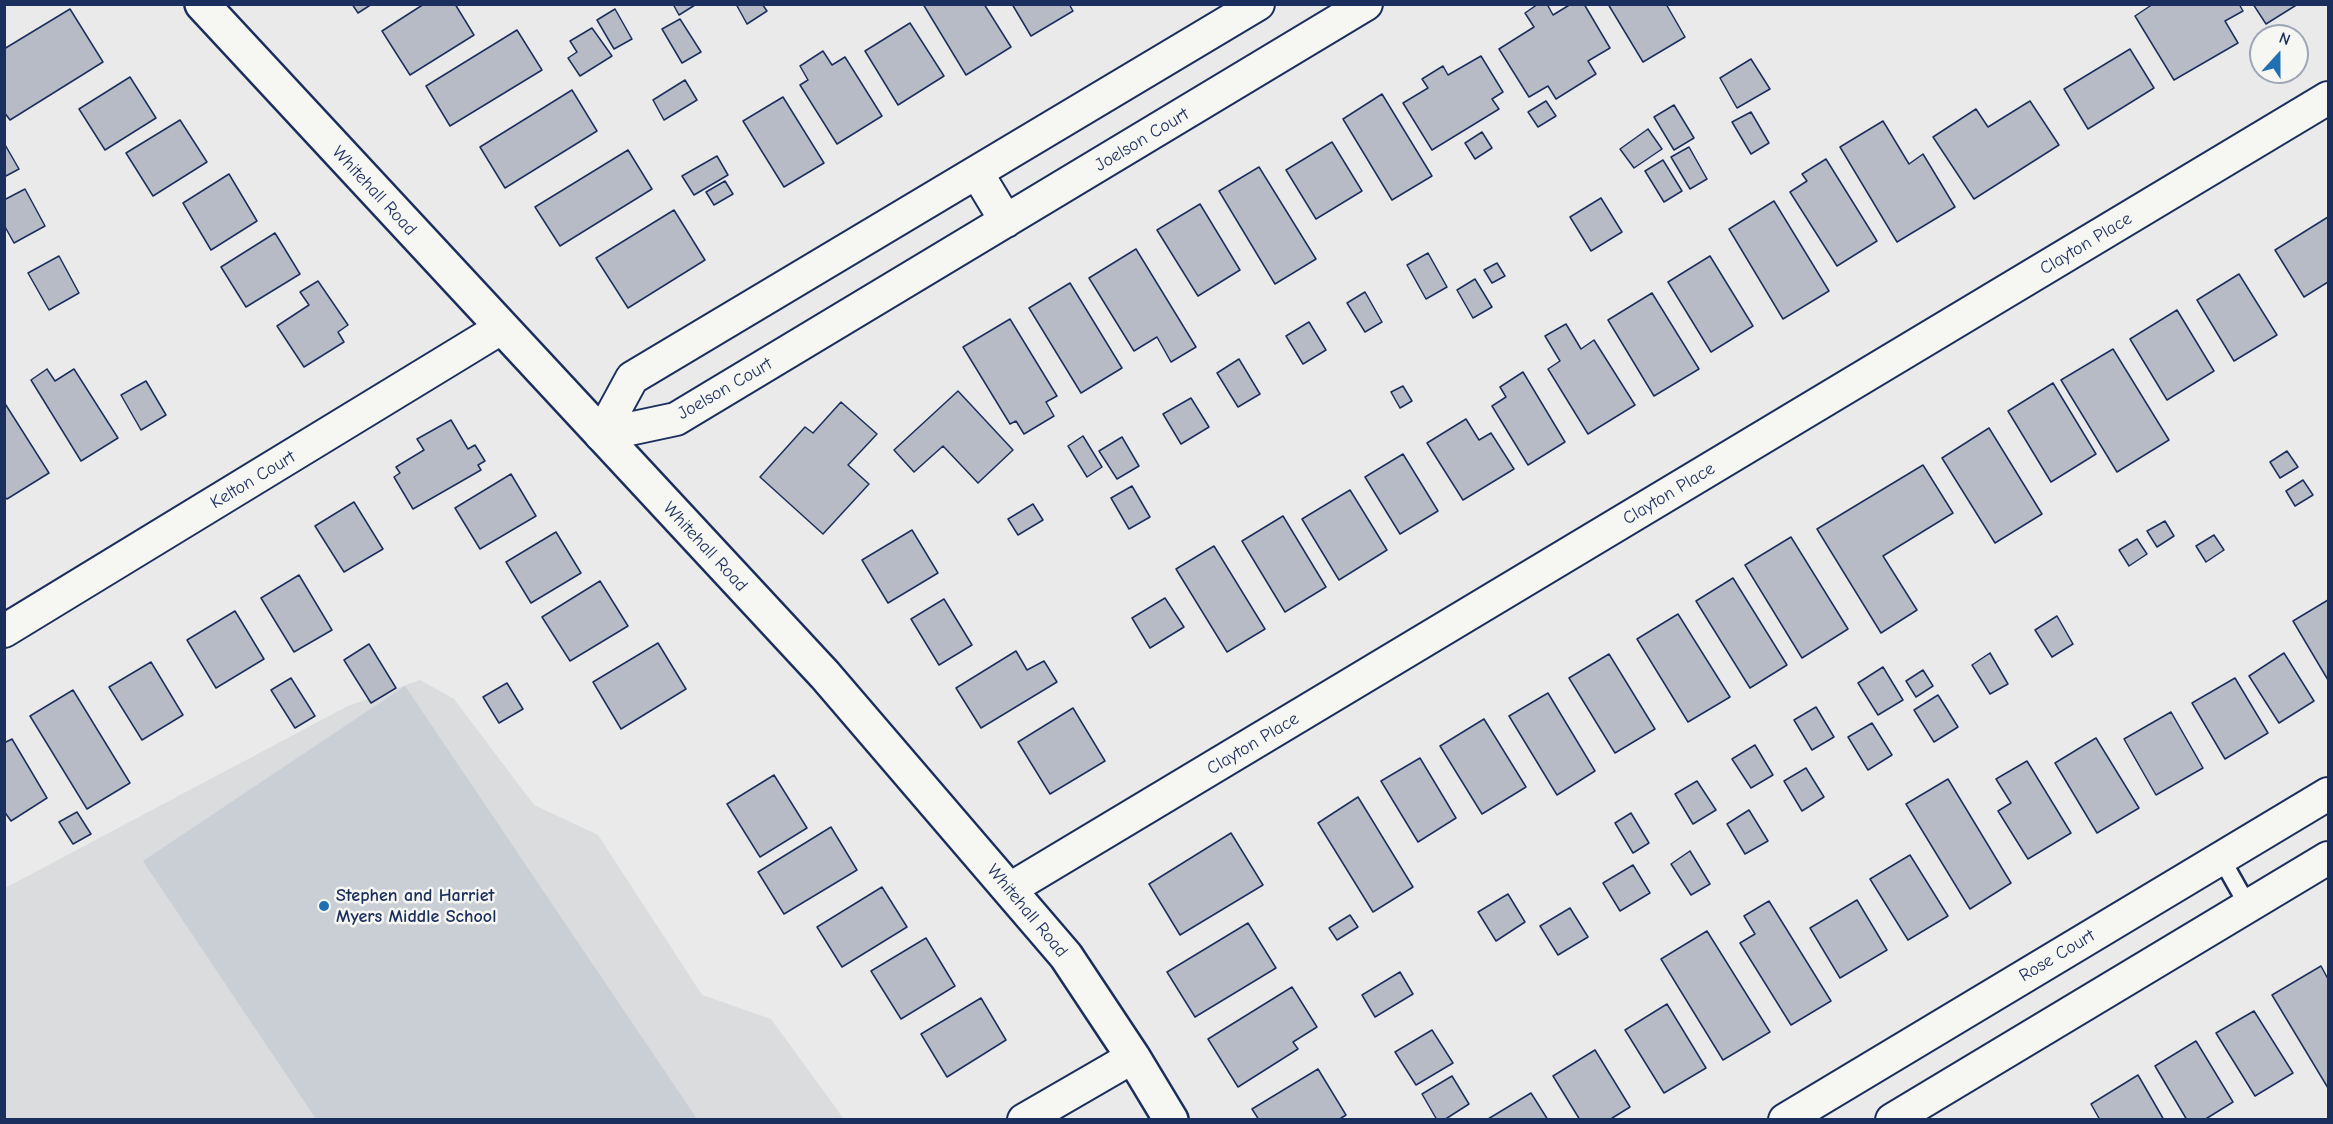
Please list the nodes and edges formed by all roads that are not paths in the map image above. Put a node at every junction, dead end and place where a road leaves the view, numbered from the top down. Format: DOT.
graph roads {
  1 [pos="202,4"];
  2 [pos="1258,4"];
  3 [pos="1366,4"];
  4 [pos="1320,16"];
  5 [pos="2328,98"];
  6 [pos="977,173"];
  7 [pos="1006,221"];
  8 [pos="501,328"];
  9 [pos="601,435"];
  10 [pos="4,631"];
  11 [pos="2328,794"];
  12 [pos="2221,858"];
  13 [pos="2328,858"];
  14 [pos="1010,889"];
  15 [pos="2248,906"];
  16 [pos="1133,1057"];
  17 [pos="1024,1119"];
  18 [pos="1171,1119"];
  19 [pos="1785,1119"];
  20 [pos="1892,1119"];
  1 -- 8 [label="street, Whitehall Road"];
  2 -- 6 [label="street"];
  3 -- 4 [label="street, Joelson Court"];
  4 -- 7 [label="street, Joelson Court"];
  5 -- 14 [label="street, Clayton Place"];
  6 -- 7 [label="street"];
  6 -- 9 [label="street"];
  7 -- 9 [label="street, Joelson Court"];
  8 -- 9 [label="street, Whitehall Road"];
  8 -- 10 [label="street, Kelton Court"];
  9 -- 14 [label="street, Whitehall Road"];
  11 -- 12 [label="street, Rose Court"];
  12 -- 15 [label="lane"];
  12 -- 19 [label="street, Rose Court"];
  13 -- 15 [label="street"];
  14 -- 16 [label="street, Whitehall Road"];
  15 -- 20 [label="street"];
  16 -- 17 [label="street"];
  16 -- 18 [label="street, Whitehall Road"];
}
